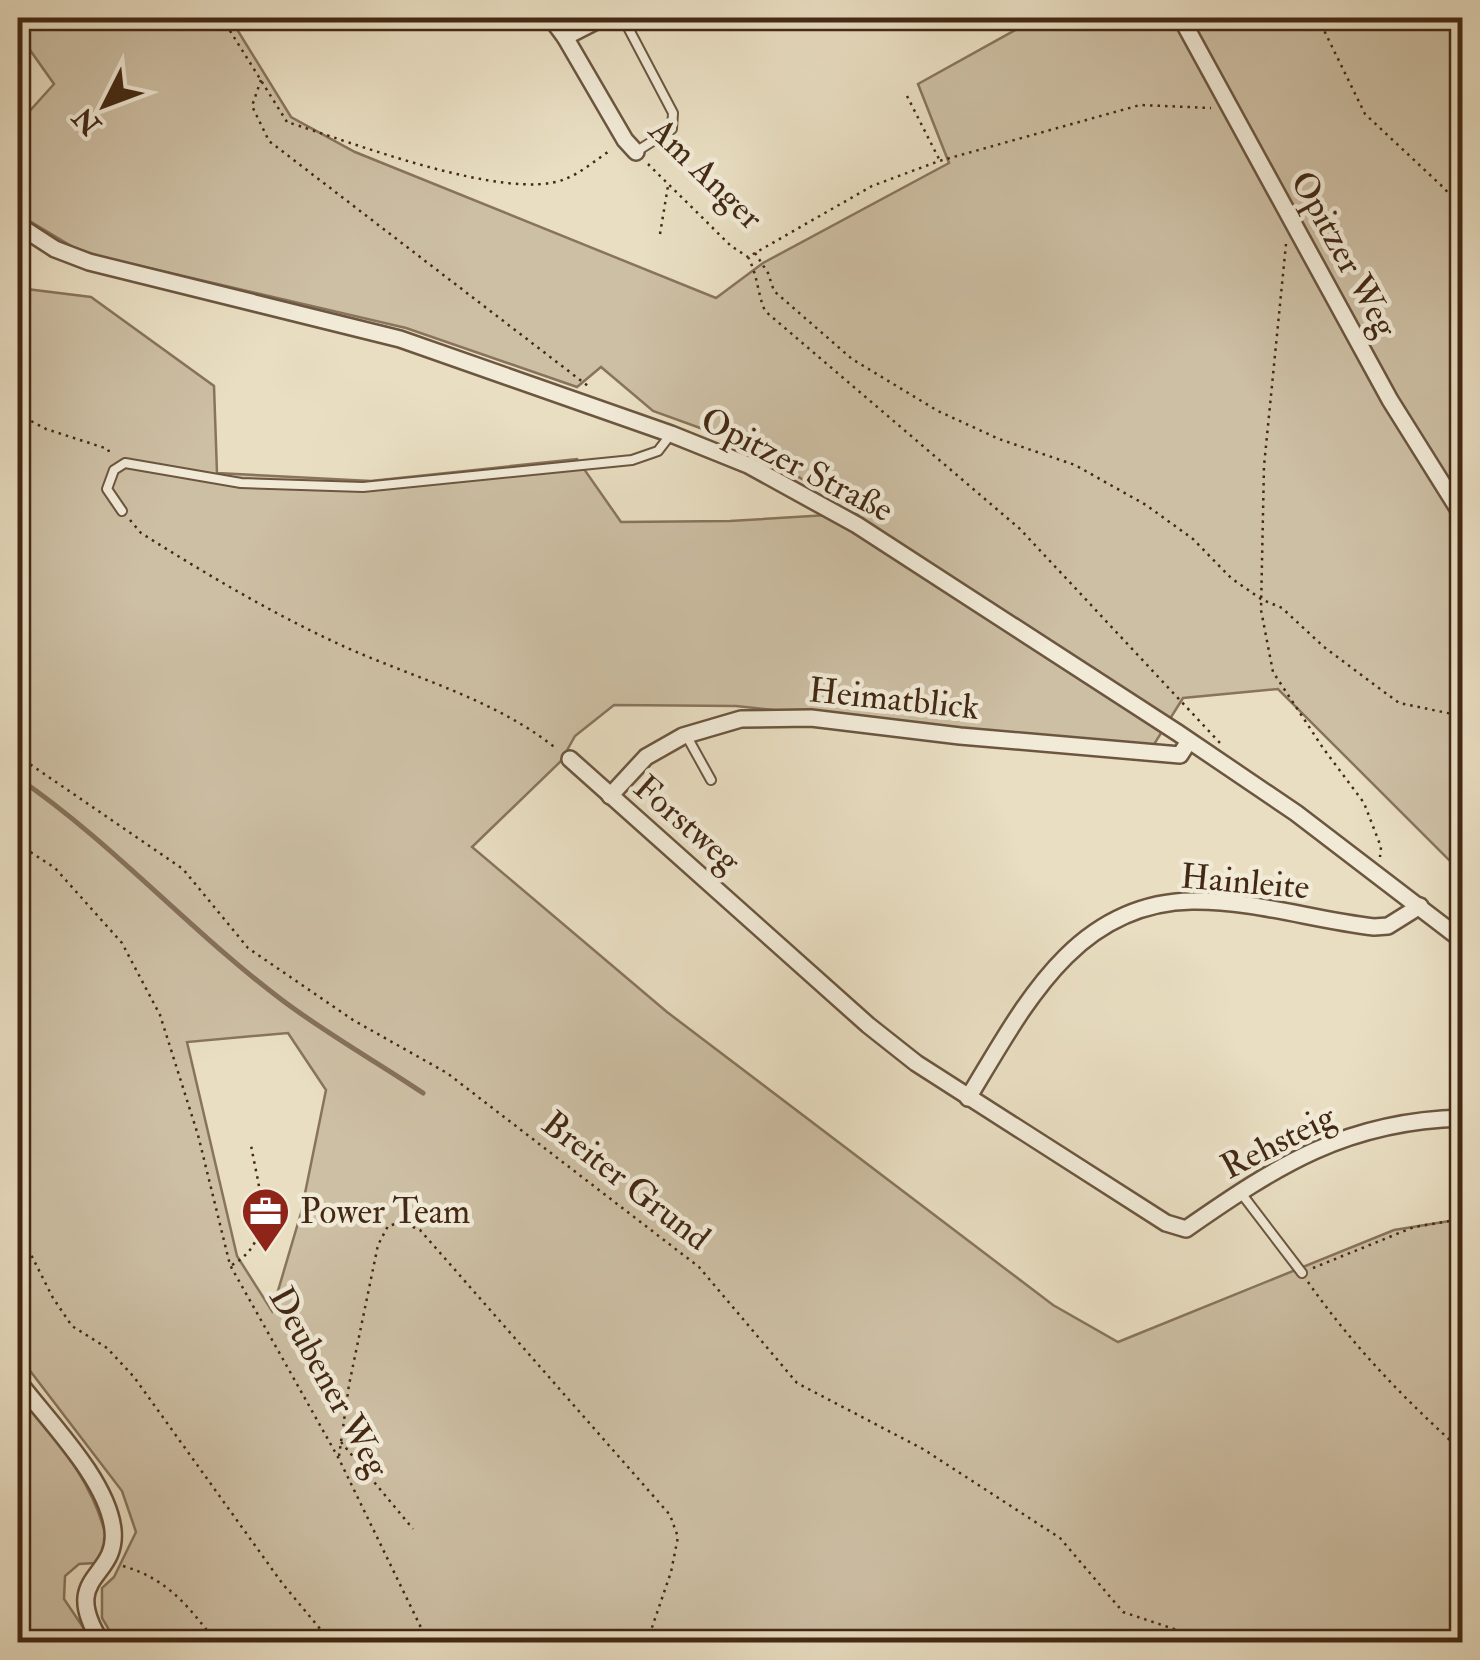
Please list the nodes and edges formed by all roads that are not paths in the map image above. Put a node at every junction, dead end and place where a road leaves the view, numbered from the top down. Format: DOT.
graph roads {
  1 [pos="551,18"];
  2 [pos="602,18"];
  3 [pos="624,18"];
  4 [pos="1180,18"];
  5 [pos="565,37"];
  6 [pos="630,146"];
  7 [pos="18,225"];
  8 [pos="671,434"];
  9 [pos="122,510"];
  10 [pos="1462,515"];
  11 [pos="686,735"];
  12 [pos="1189,741"];
  13 [pos="570,759"];
  14 [pos="711,780"];
  15 [pos="610,796"];
  16 [pos="1420,906"];
  17 [pos="1462,940"];
  18 [pos="968,1098"];
  19 [pos="1462,1118"];
  20 [pos="1240,1191"];
  21 [pos="1186,1229"];
  22 [pos="1302,1273"];
  23 [pos="18,1382"];
  24 [pos="101,1642"];
  1 -- 5 [label="street, Am Anger"];
  2 -- 5 [label="street"];
  3 -- 6 [label="lane"];
  4 -- 10 [label="street, Opitzer Weg"];
  5 -- 6 [label="street, Am Anger"];
  7 -- 8 [label="street, Opitzer Straße"];
  8 -- 9 [label="lane"];
  8 -- 12 [label="street, Opitzer Straße"];
  11 -- 12 [label="street, Heimatblick"];
  11 -- 14 [label="lane"];
  11 -- 15 [label="street, Heimatblick"];
  12 -- 16 [label="street, Opitzer Straße"];
  13 -- 15 [label="street, Forstweg"];
  15 -- 18 [label="street, Forstweg"];
  16 -- 17 [label="street, Opitzer Straße"];
  16 -- 18 [label="street, Hainleite"];
  18 -- 21 [label="street, Forstweg"];
  19 -- 20 [label="street, Rehsteig"];
  20 -- 21 [label="street, Rehsteig"];
  20 -- 22 [label="lane"];
  23 -- 24 [label="street"];
}
